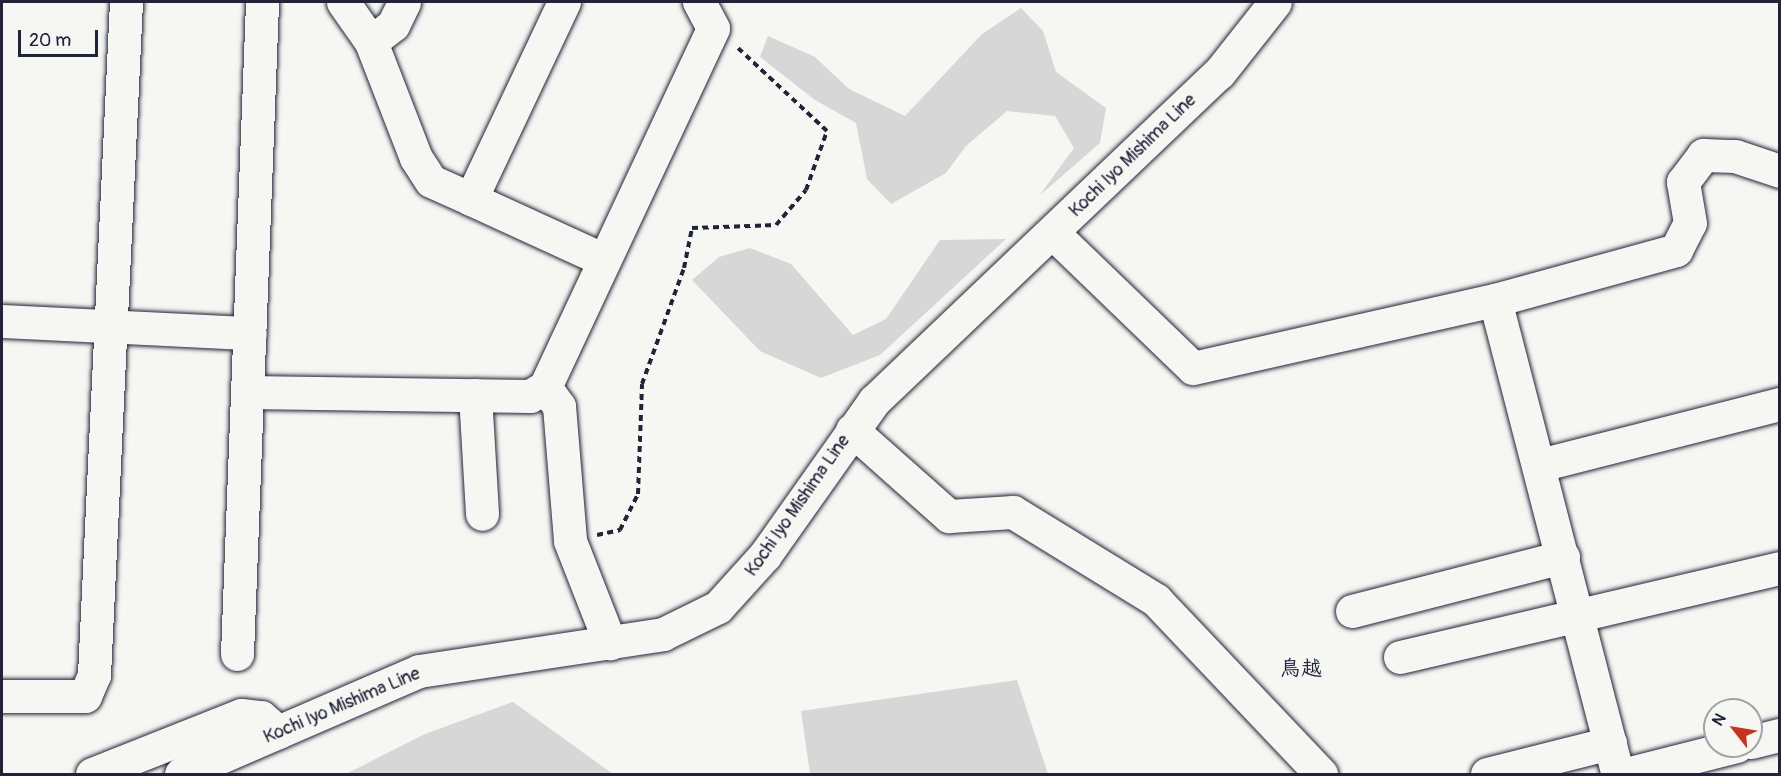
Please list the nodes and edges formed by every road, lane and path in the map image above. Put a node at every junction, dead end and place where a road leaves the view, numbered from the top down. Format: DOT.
graph roads {
  1 [pos="126,2"];
  2 [pos="262,2"];
  3 [pos="343,2"];
  4 [pos="404,2"];
  5 [pos="564,2"];
  6 [pos="1275,2"];
  7 [pos="706,15"];
  8 [pos="371,42"];
  9 [pos="1779,171"];
  10 [pos="471,199"];
  11 [pos="1053,233"];
  12 [pos="602,259"];
  13 [pos="1495,300"];
  14 [pos="2,321"];
  15 [pos="109,323"];
  16 [pos="249,333"];
  17 [pos="545,387"];
  18 [pos="247,392"];
  19 [pos="475,395"];
  20 [pos="1779,404"];
  21 [pos="852,430"];
  22 [pos="1540,465"];
  23 [pos="482,514"];
  24 [pos="570,541"];
  25 [pos="1563,557"];
  26 [pos="1779,568"];
  27 [pos="1353,611"];
  28 [pos="1580,614"];
  29 [pos="610,643"];
  30 [pos="237,654"];
  31 [pos="1400,657"];
  32 [pos="2,696"];
  33 [pos="278,732"];
  34 [pos="1779,735"];
  35 [pos="1763,739"];
  36 [pos="1610,743"];
  37 [pos="1703,755"];
  38 [pos="92,774"];
  39 [pos="181,774"];
  40 [pos="1322,774"];
  41 [pos="1487,774"];
  42 [pos="1618,774"];
  43 [pos="1626,774"];
  1 -- 15 [label="street"];
  2 -- 16 [label="street"];
  3 -- 8 [label="street"];
  4 -- 8 [label="street"];
  5 -- 10 [label="street"];
  6 -- 11 [label="street, Kochi Iyo Mishima Line"];
  7 -- 12 [label="street"];
  7 -- 24 [label="path"];
  8 -- 10 [label="street"];
  9 -- 13 [label="street"];
  10 -- 12 [label="street"];
  11 -- 13 [label="street"];
  11 -- 21 [label="street, Kochi Iyo Mishima Line"];
  12 -- 17 [label="street"];
  13 -- 22 [label="street"];
  14 -- 15 [label="street"];
  15 -- 16 [label="street"];
  15 -- 32 [label="street"];
  16 -- 18 [label="street"];
  17 -- 19 [label="street"];
  17 -- 24 [label="street"];
  18 -- 19 [label="street"];
  18 -- 30 [label="street"];
  19 -- 23 [label="street"];
  20 -- 22 [label="street"];
  21 -- 29 [label="street, Kochi Iyo Mishima Line"];
  21 -- 40 [label="street"];
  22 -- 25 [label="street"];
  24 -- 29 [label="street"];
  25 -- 27 [label="street"];
  25 -- 28 [label="street"];
  26 -- 28 [label="street"];
  28 -- 31 [label="street"];
  28 -- 36 [label="street"];
  29 -- 33 [label="street, Kochi Iyo Mishima Line"];
  33 -- 38 [label="street"];
  33 -- 39 [label="street, Kochi Iyo Mishima Line"];
  34 -- 35 [label="street"];
  36 -- 41 [label="street"];
  36 -- 42 [label="street"];
  37 -- 43 [label="street"];
}
